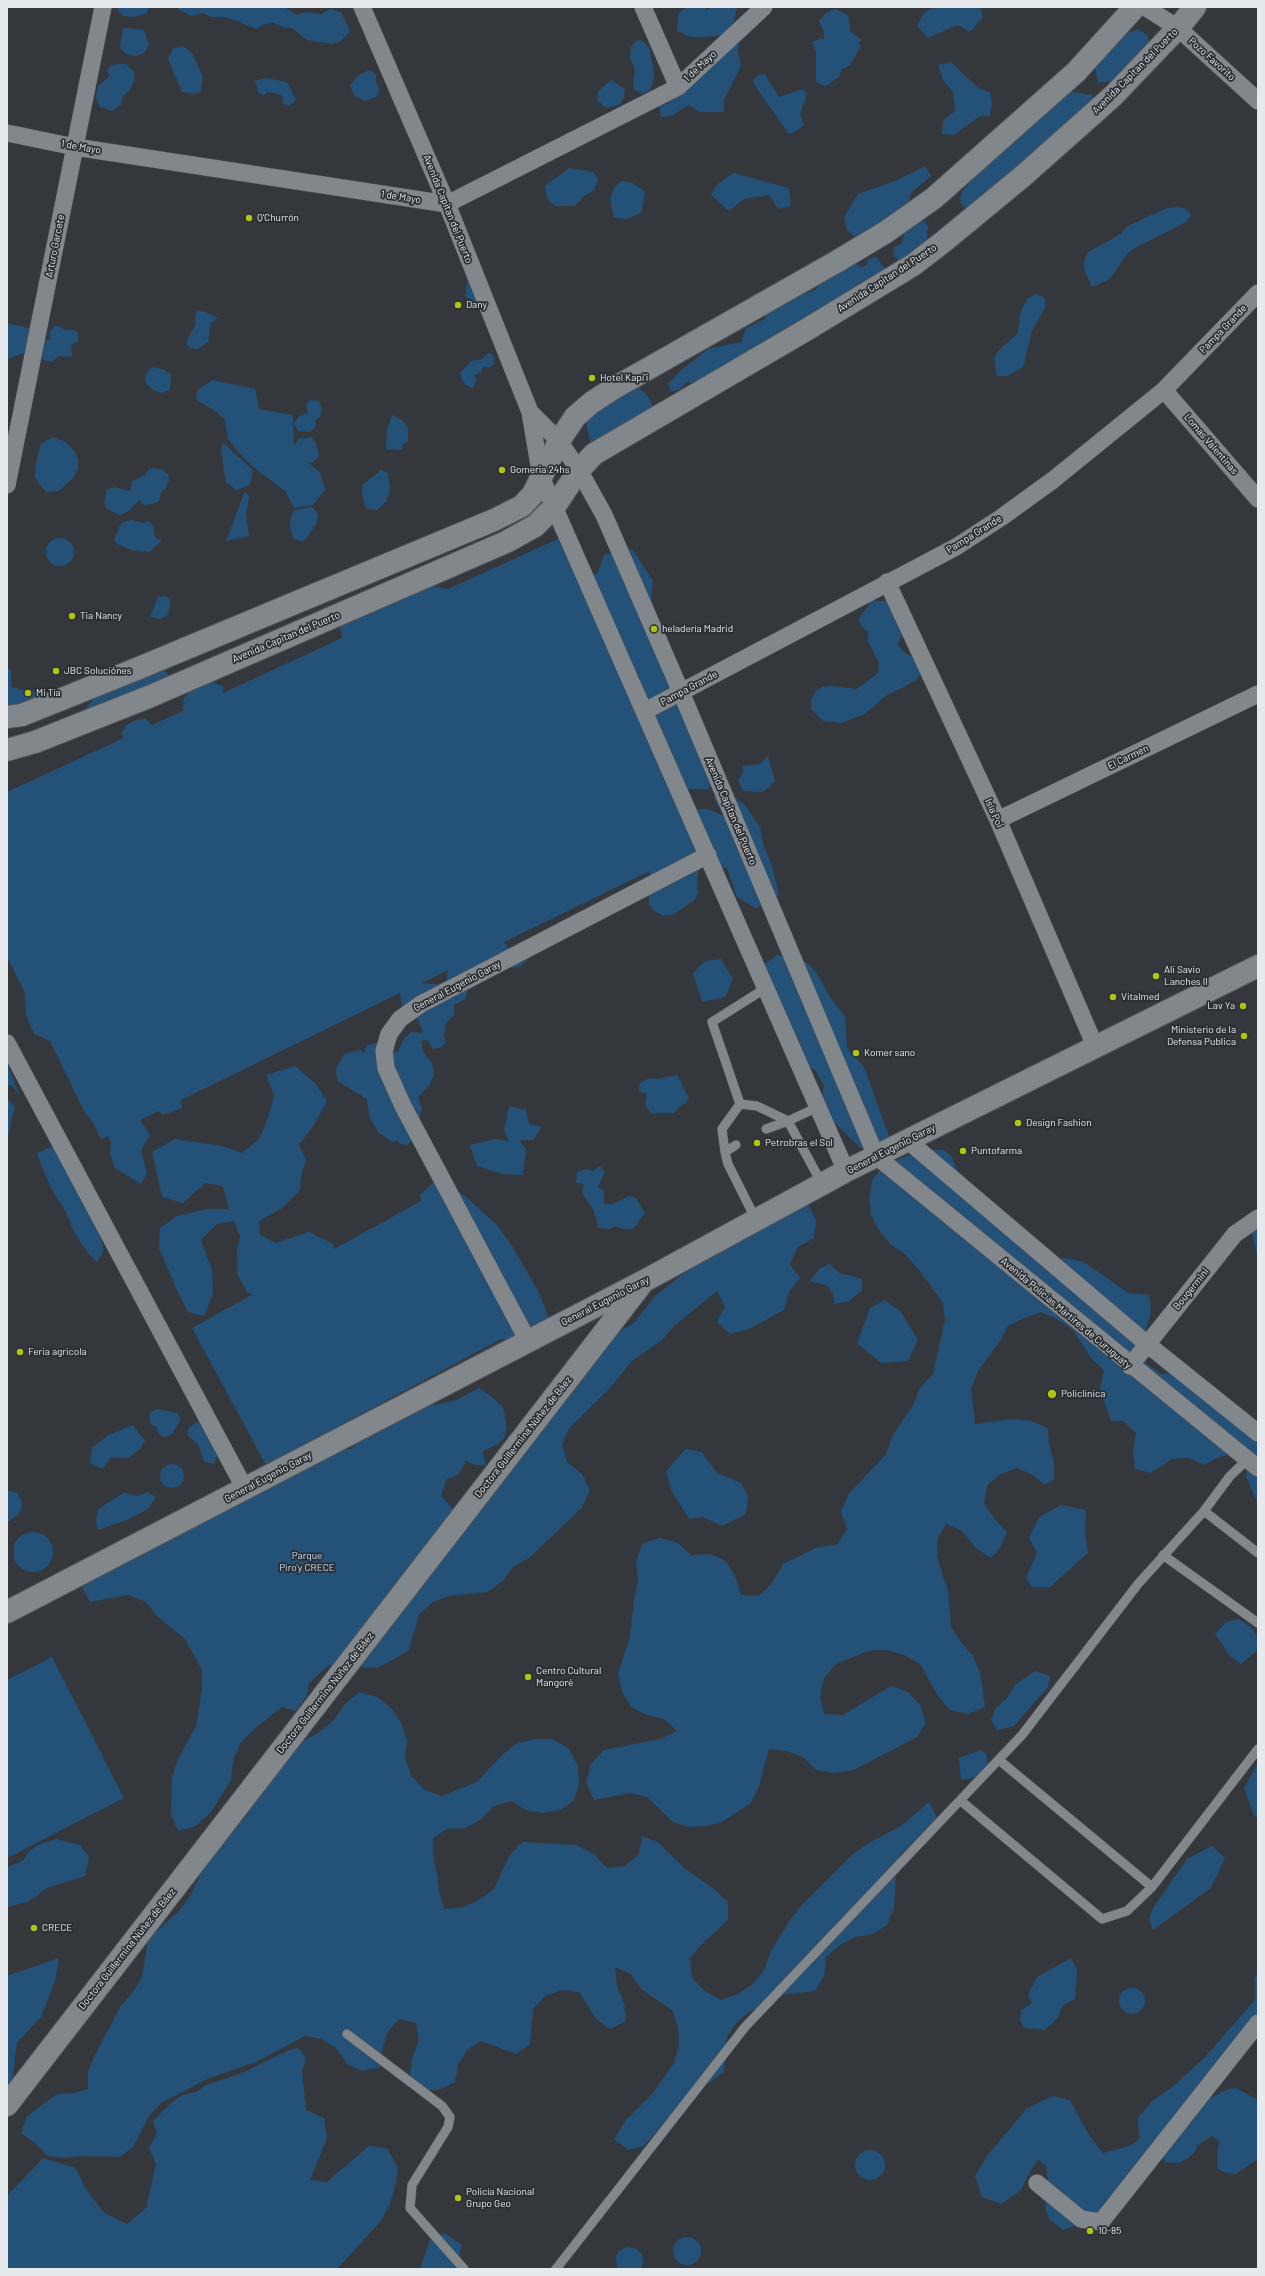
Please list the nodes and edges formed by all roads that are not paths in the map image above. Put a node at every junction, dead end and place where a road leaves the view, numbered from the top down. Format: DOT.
graph roads {
  1 [pos="103,7"];
  2 [pos="362,7"];
  3 [pos="643,7"];
  4 [pos="764,7"];
  5 [pos="1135,7"];
  6 [pos="1145,7"];
  7 [pos="1195,7"];
  8 [pos="1178,28"];
  9 [pos="678,87"];
  10 [pos="1258,101"];
  11 [pos="7,133"];
  12 [pos="75,147"];
  13 [pos="448,204"];
  14 [pos="1258,293"];
  15 [pos="1164,390"];
  16 [pos="530,412"];
  17 [pos="559,441"];
  18 [pos="579,470"];
  19 [pos="542,477"];
  20 [pos="7,486"];
  21 [pos="1258,499"];
  22 [pos="555,506"];
  23 [pos="887,582"];
  24 [pos="681,692"];
  25 [pos="1258,694"];
  26 [pos="645,711"];
  27 [pos="7,717"];
  28 [pos="7,750"];
  29 [pos="998,820"];
  30 [pos="708,855"];
  31 [pos="1258,966"];
  32 [pos="766,988"];
  33 [pos="7,1043"];
  34 [pos="1095,1046"];
  35 [pos="740,1104"];
  36 [pos="818,1107"];
  37 [pos="788,1121"];
  38 [pos="766,1129"];
  39 [pos="907,1140"];
  40 [pos="736,1145"];
  41 [pos="725,1152"];
  42 [pos="876,1156"];
  43 [pos="846,1171"];
  44 [pos="822,1184"];
  45 [pos="1258,1218"];
  46 [pos="756,1220"];
  47 [pos="644,1281"];
  48 [pos="528,1341"];
  49 [pos="1147,1344"];
  50 [pos="1130,1366"];
  51 [pos="1258,1433"];
  52 [pos="1253,1464"];
  53 [pos="245,1489"];
  54 [pos="1204,1511"];
  55 [pos="1258,1553"];
  56 [pos="1163,1555"];
  57 [pos="7,1612"];
  58 [pos="1258,1622"];
  59 [pos="1258,1749"];
  60 [pos="999,1760"];
  61 [pos="961,1801"];
  62 [pos="1152,1887"];
  63 [pos="1258,2023"];
  64 [pos="347,2034"];
  65 [pos="7,2104"];
  66 [pos="1037,2183"];
  67 [pos="464,2269"];
  68 [pos="556,2269"];
  1 -- 12 [label="street, Arturo Garcete"];
  2 -- 13 [label="street, Avenida Capitan del Puerto"];
  3 -- 9 [label="street"];
  4 -- 9 [label="street, 1 de Mayo"];
  5 -- 17 [label="street"];
  6 -- 8 [label="street, Pozo Favorito"];
  7 -- 8 [label="street, Avenida Capitan del Puerto"];
  8 -- 10 [label="street, Pozo Favorito"];
  8 -- 18 [label="street, Avenida Capitan del Puerto"];
  9 -- 13 [label="street, 1 de Mayo"];
  11 -- 12 [label="street, 1 de Mayo"];
  12 -- 13 [label="street, 1 de Mayo"];
  12 -- 20 [label="street, Arturo Garcete"];
  13 -- 16 [label="street, Avenida Capitan del Puerto"];
  14 -- 15 [label="street, Pampa Grande"];
  15 -- 21 [label="street, Lomas Valentinas"];
  15 -- 23 [label="street, Pampa Grande"];
  16 -- 17 [label="street, Avenida Capitan del Puerto"];
  16 -- 19 [label="street, Avenida Capitan del Puerto"];
  17 -- 18 [label="street, Avenida Capitan del Puerto"];
  17 -- 19 [label="street"];
  18 -- 22 [label="street, Avenida Capitan del Puerto"];
  18 -- 24 [label="street, Avenida Capitan del Puerto"];
  19 -- 22 [label="street, Avenida Capitan del Puerto"];
  19 -- 27 [label="street"];
  22 -- 26 [label="street, Avenida Capitan del Puerto"];
  22 -- 28 [label="street, Avenida Capitan del Puerto"];
  23 -- 24 [label="street, Pampa Grande"];
  23 -- 29 [label="street, Isla Poi"];
  24 -- 26 [label="street, Pampa Grande"];
  24 -- 42 [label="street, Avenida Capitan del Puerto"];
  25 -- 29 [label="street, El Carmen"];
  26 -- 30 [label="street, Avenida Capitan del Puerto"];
  29 -- 34 [label="street, Isla Poi"];
  30 -- 32 [label="street, Avenida Capitan del Puerto"];
  30 -- 48 [label="street, General Eugenio Garay"];
  31 -- 34 [label="street, General Eugenio Garay"];
  32 -- 35 [label="lane"];
  32 -- 36 [label="street, Avenida Capitan del Puerto"];
  33 -- 53 [label="street"];
  34 -- 39 [label="street, General Eugenio Garay"];
  35 -- 37 [label="lane"];
  35 -- 41 [label="lane"];
  36 -- 37 [label="lane"];
  36 -- 43 [label="street, Avenida Capitan del Puerto"];
  37 -- 38 [label="lane"];
  37 -- 44 [label="lane"];
  39 -- 42 [label="street, General Eugenio Garay"];
  39 -- 49 [label="street"];
  40 -- 41 [label="lane"];
  41 -- 46 [label="lane"];
  42 -- 43 [label="street, General Eugenio Garay"];
  42 -- 50 [label="street, Avenida Policías Mártires de Curuguaty"];
  43 -- 44 [label="street, General Eugenio Garay"];
  44 -- 46 [label="street, General Eugenio Garay"];
  45 -- 49 [label="street, Bougermini"];
  46 -- 47 [label="street, General Eugenio Garay"];
  47 -- 48 [label="street, General Eugenio Garay"];
  47 -- 65 [label="street, Doctora Guillermina Núñez de Báez"];
  48 -- 53 [label="street, General Eugenio Garay"];
  49 -- 50 [label="street, Bougermini"];
  49 -- 51 [label="street"];
  50 -- 52 [label="street, Avenida Policías Mártires de Curuguaty"];
  52 -- 54 [label="lane"];
  53 -- 57 [label="street, General Eugenio Garay"];
  54 -- 55 [label="lane"];
  54 -- 56 [label="lane"];
  56 -- 58 [label="lane"];
  56 -- 60 [label="lane"];
  59 -- 62 [label="lane"];
  60 -- 61 [label="lane"];
  60 -- 62 [label="lane"];
  61 -- 62 [label="lane"];
  61 -- 68 [label="lane"];
  63 -- 66 [label="street"];
  64 -- 67 [label="lane"];
}
